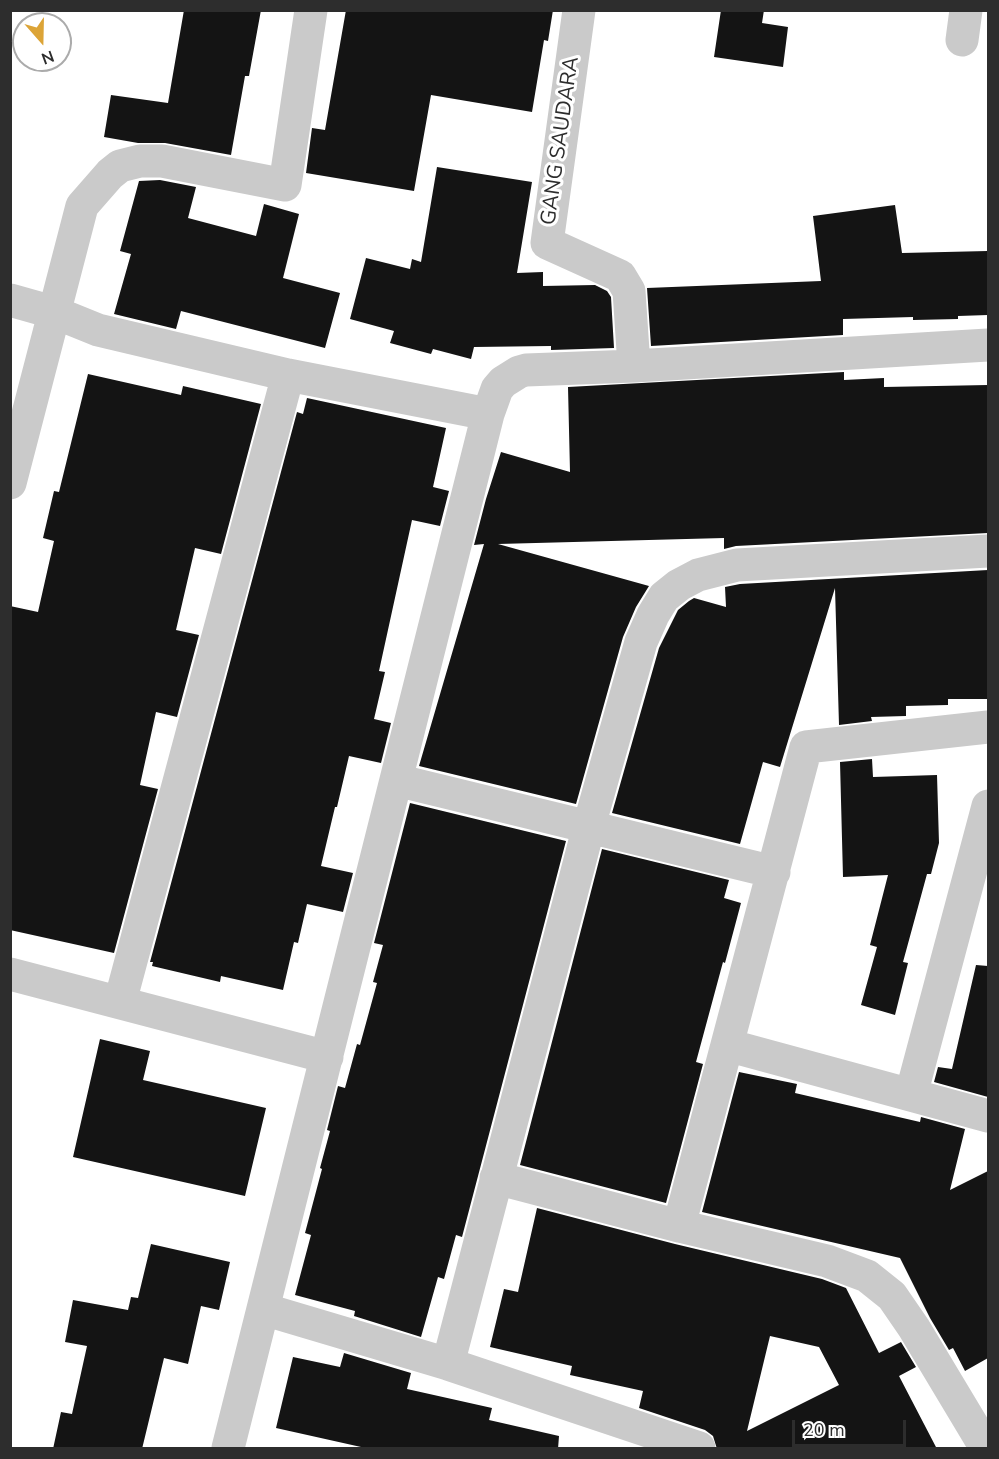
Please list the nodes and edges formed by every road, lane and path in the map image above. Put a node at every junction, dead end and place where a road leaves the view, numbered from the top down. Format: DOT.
graph roads {
  1 [pos="311,10"];
  2 [pos="579,10"];
  3 [pos="10,300"];
  4 [pos="56,313"];
  5 [pos="988,345"];
  6 [pos="634,366"];
  7 [pos="288,375"];
  8 [pos="488,414"];
  9 [pos="10,483"];
  10 [pos="988,551"];
  11 [pos="988,727"];
  12 [pos="396,780"];
  13 [pos="988,806"];
  14 [pos="588,826"];
  15 [pos="774,872"];
  16 [pos="10,974"];
  17 [pos="120,1002"];
  18 [pos="727,1045"];
  19 [pos="327,1057"];
  20 [pos="911,1095"];
  21 [pos="988,1116"];
  22 [pos="496,1178"];
  23 [pos="679,1226"];
  24 [pos="263,1308"];
  25 [pos="447,1364"];
  26 [pos="228,1449"];
  27 [pos="699,1449"];
  28 [pos="986,1449"];
  1 -- 4 [label="street"];
  2 -- 6 [label="street, GANG SAUDARA"];
  3 -- 4 [label="street"];
  4 -- 7 [label="street"];
  4 -- 9 [label="street"];
  5 -- 6 [label="street"];
  6 -- 8 [label="street"];
  7 -- 8 [label="street"];
  7 -- 17 [label="street"];
  8 -- 12 [label="street"];
  10 -- 14 [label="street"];
  11 -- 15 [label="street"];
  12 -- 14 [label="street"];
  12 -- 19 [label="street"];
  13 -- 20 [label="street"];
  14 -- 15 [label="street"];
  14 -- 22 [label="street"];
  15 -- 18 [label="street"];
  16 -- 17 [label="street"];
  17 -- 19 [label="street"];
  18 -- 20 [label="street"];
  18 -- 23 [label="street"];
  19 -- 24 [label="street"];
  20 -- 21 [label="street"];
  22 -- 23 [label="street"];
  22 -- 25 [label="street"];
  23 -- 28 [label="street"];
  24 -- 25 [label="street"];
  24 -- 26 [label="street"];
  25 -- 27 [label="street"];
}
